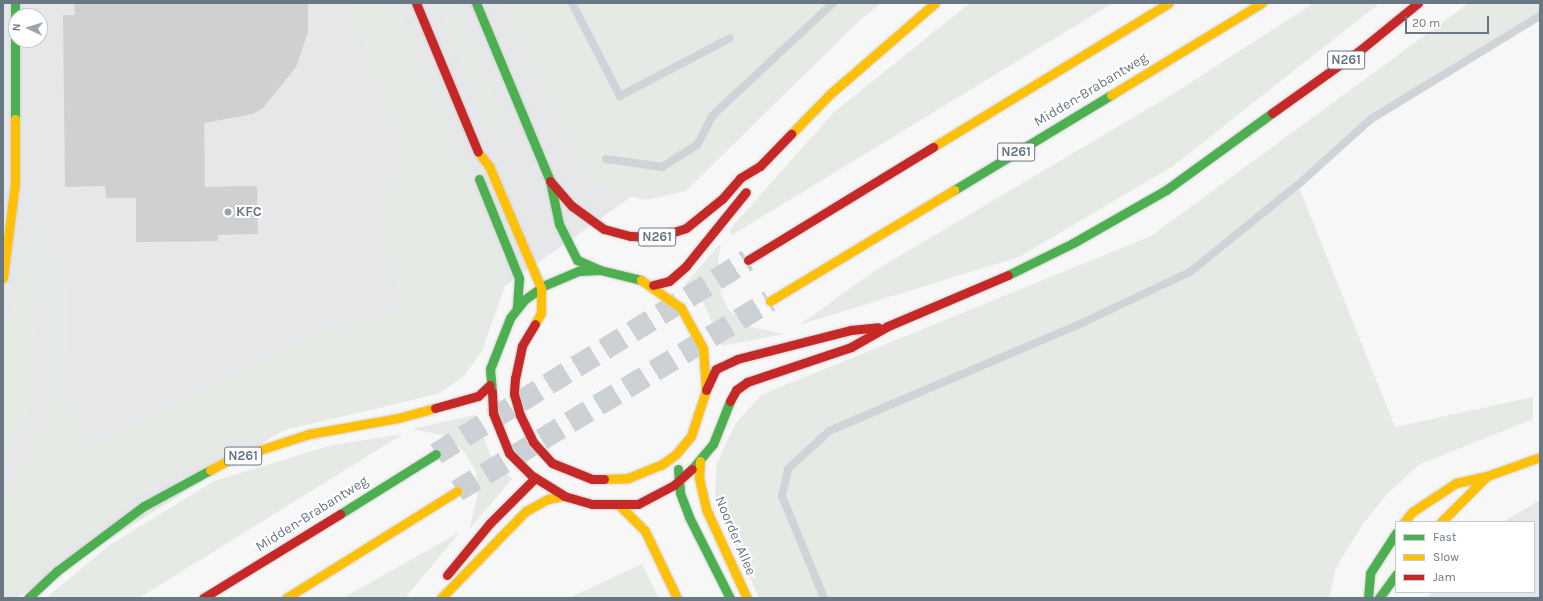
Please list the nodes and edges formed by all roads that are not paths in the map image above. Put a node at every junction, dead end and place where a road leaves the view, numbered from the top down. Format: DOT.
graph roads {
  1 [pos="15,3"];
  2 [pos="416,3"];
  3 [pos="476,3"];
  4 [pos="935,3"];
  5 [pos="1169,3"];
  6 [pos="1262,3"];
  7 [pos="1418,3"];
  8 [pos="476,150"];
  9 [pos="760,166"];
  10 [pos="550,181"];
  11 [pos="748,260"];
  12 [pos="600,270"];
  13 [pos="3,278"];
  14 [pos="653,286"];
  15 [pos="541,288"];
  16 [pos="770,301"];
  17 [pos="517,308"];
  18 [pos="888,326"];
  19 [pos="490,385"];
  20 [pos="706,390"];
  21 [pos="436,454"];
  22 [pos="676,454"];
  23 [pos="1540,457"];
  24 [pos="700,461"];
  25 [pos="566,470"];
  26 [pos="1487,476"];
  27 [pos="535,478"];
  28 [pos="679,482"];
  29 [pos="457,491"];
  30 [pos="564,496"];
  31 [pos="620,506"];
  32 [pos="1405,521"];
  33 [pos="1442,521"];
  34 [pos="1395,535"];
  35 [pos="1395,577"];
  36 [pos="438,584"];
  37 [pos="28,598"];
  38 [pos="203,598"];
  39 [pos="286,598"];
  40 [pos="441,598"];
  41 [pos="677,598"];
  42 [pos="730,598"];
  43 [pos="747,598"];
  44 [pos="1368,598"];
  45 [pos="1379,598"];
  1 -- 13 [label="main road"];
  2 -- 8 [label="main road"];
  3 -- 10 [label="main road"];
  4 -- 9 [label="main road, N261"];
  5 -- 11 [label="main road"];
  6 -- 16 [label="main road, Midden-Brabantweg / N261"];
  7 -- 18 [label="main road, N261"];
  8 -- 15 [label="main road"];
  8 -- 17 [label="main road"];
  9 -- 10 [label="main road, N261"];
  9 -- 14 [label="main road, N261"];
  10 -- 12 [label="main road"];
  12 -- 14 [label="main road"];
  12 -- 15 [label="main road"];
  14 -- 20 [label="main road"];
  15 -- 17 [label="main road"];
  15 -- 25 [label="main road"];
  17 -- 19 [label="main road"];
  18 -- 20 [label="main road, N261"];
  18 -- 24 [label="main road, N261"];
  19 -- 27 [label="main road"];
  19 -- 37 [label="main road, N261"];
  20 -- 22 [label="main road"];
  21 -- 38 [label="main road, Midden-Brabantweg"];
  22 -- 25 [label="main road"];
  22 -- 28 [label="main road"];
  23 -- 26 [label="main road"];
  24 -- 28 [label="main road"];
  24 -- 43 [label="main road, Noorder Allee"];
  25 -- 27 [label="main road"];
  26 -- 32 [label="main road"];
  26 -- 33 [label="main road"];
  27 -- 30 [label="main road"];
  27 -- 36 [label="main road"];
  28 -- 31 [label="main road"];
  28 -- 42 [label="main road"];
  29 -- 39 [label="main road"];
  30 -- 31 [label="main road"];
  30 -- 40 [label="main road"];
  31 -- 41 [label="main road"];
  34 -- 44 [label="main road"];
  35 -- 45 [label="main road"];
}
